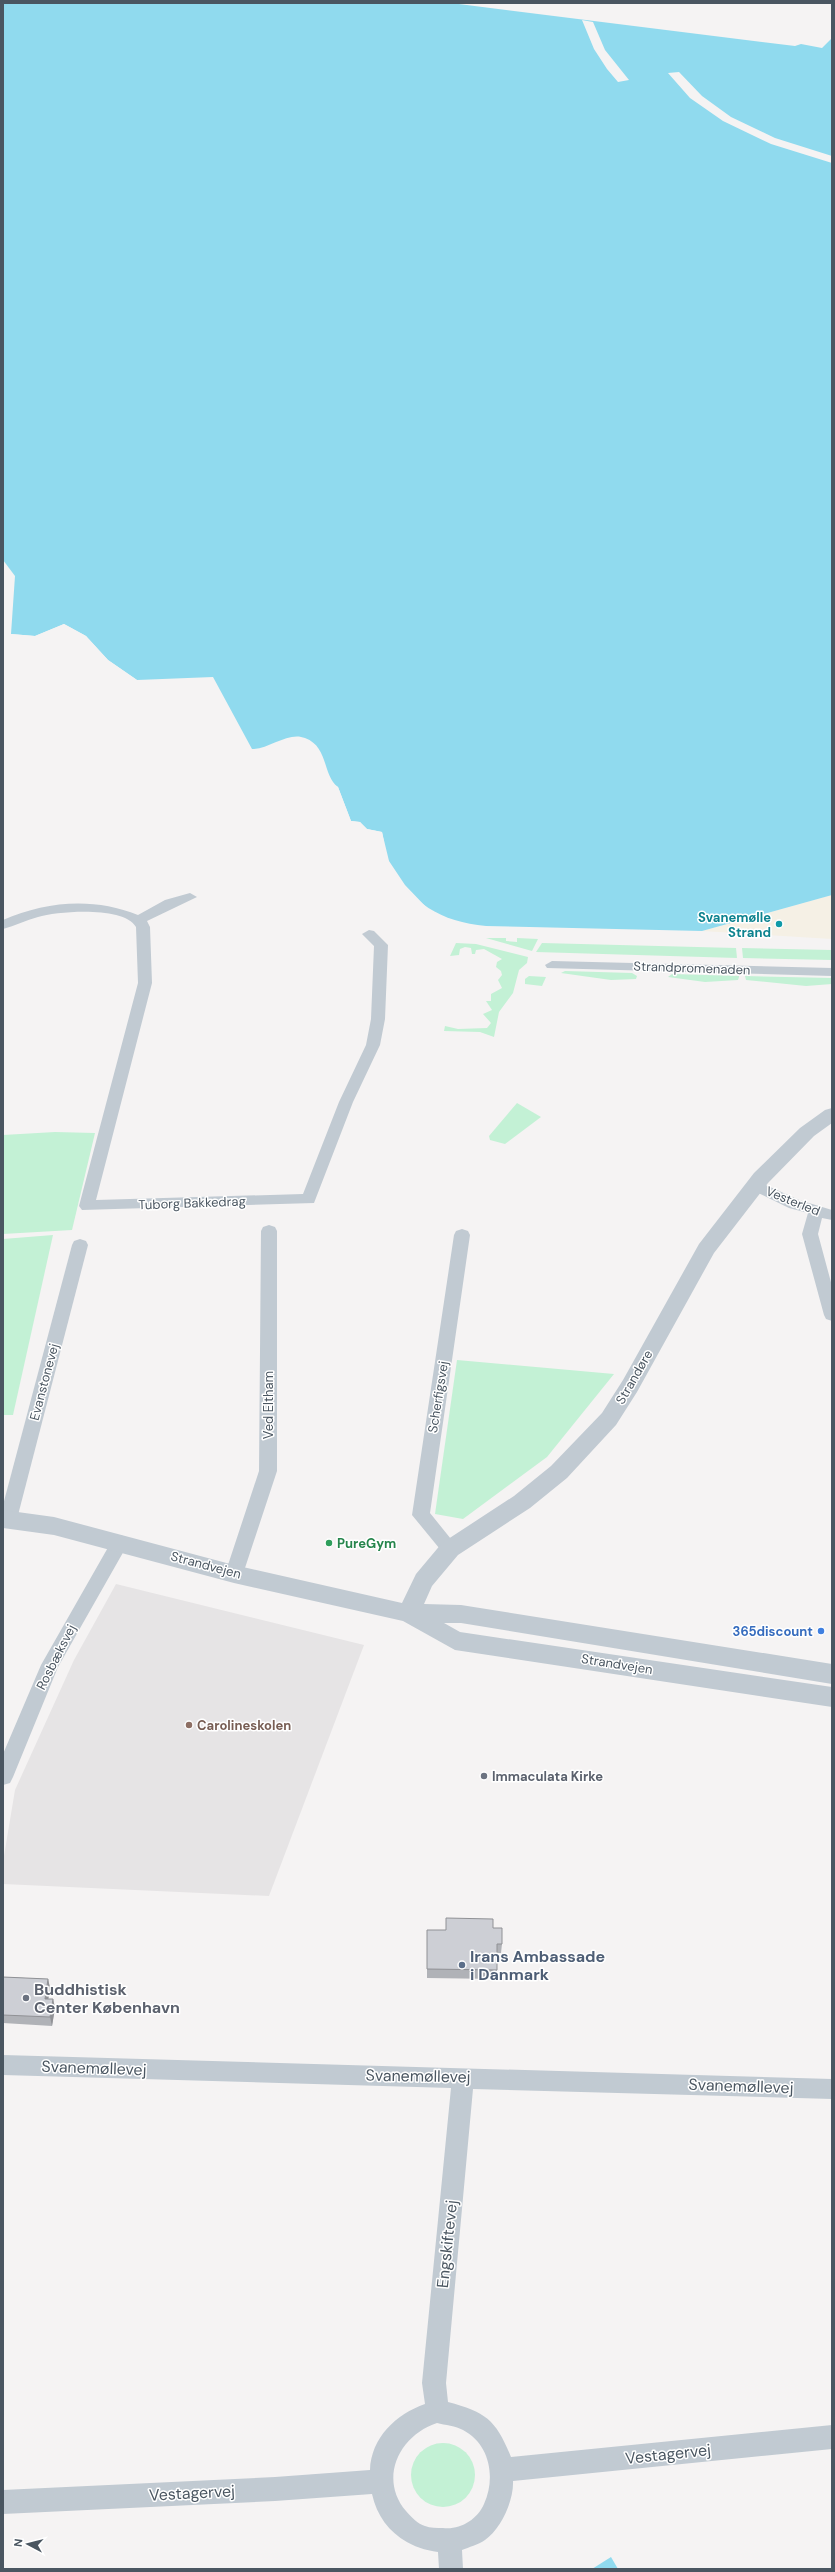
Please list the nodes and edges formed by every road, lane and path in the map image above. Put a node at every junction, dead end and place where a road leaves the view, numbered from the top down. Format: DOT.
graph roads {
  1 [pos="190,897"];
  2 [pos="139,920"];
  3 [pos="3,925"];
  4 [pos="369,934"];
  5 [pos="552,965"];
  6 [pos="832,972"];
  7 [pos="832,1114"];
  8 [pos="755,1185"];
  9 [pos="816,1211"];
  10 [pos="832,1215"];
  11 [pos="268,1231"];
  12 [pos="462,1235"];
  13 [pos="80,1245"];
  14 [pos="829,1288"];
  15 [pos="832,1315"];
  16 [pos="5,1519"];
  17 [pos="120,1542"];
  18 [pos="450,1549"];
  19 [pos="234,1574"];
  20 [pos="408,1613"];
  21 [pos="832,1674"];
  22 [pos="832,1697"];
  23 [pos="3,1777"];
  24 [pos="3,2065"];
  25 [pos="463,2077"];
  26 [pos="832,2089"];
  27 [pos="437,2411"];
  28 [pos="832,2437"];
  29 [pos="503,2470"];
  30 [pos="382,2481"];
  31 [pos="3,2502"];
  32 [pos="449,2542"];
  33 [pos="451,2569"];
  1 -- 2 [label="street"];
  2 -- 3 [label="street"];
  2 -- 4 [label="street, Tuborg Bakkedrag"];
  5 -- 6 [label="street, Strandpromenaden"];
  7 -- 8 [label="street, Strandøre"];
  8 -- 9 [label="street, Vesterled"];
  8 -- 18 [label="street, Strandøre"];
  9 -- 10 [label="street, Vesterled"];
  9 -- 14 [label="street"];
  11 -- 19 [label="street, Ved Eltham"];
  12 -- 18 [label="street, Scherfigsvej"];
  13 -- 16 [label="street, Evanstonevej"];
  14 -- 15 [label="street"];
  16 -- 17 [label="street, Strandvejen"];
  17 -- 19 [label="street, Strandvejen"];
  17 -- 23 [label="street, Rosbæksvej"];
  18 -- 20 [label="street, Strandøre"];
  19 -- 20 [label="street, Strandvejen"];
  20 -- 21 [label="street, Strandvejen"];
  20 -- 22 [label="street, Strandvejen"];
  24 -- 25 [label="street, Svanemøllevej"];
  25 -- 26 [label="street, Svanemøllevej"];
  25 -- 27 [label="street, Engskiftevej"];
  27 -- 29 [label="street"];
  27 -- 30 [label="street"];
  28 -- 29 [label="street, Vestagervej"];
  29 -- 32 [label="street"];
  30 -- 31 [label="street, Vestagervej"];
  30 -- 32 [label="street"];
  32 -- 33 [label="street"];
}
